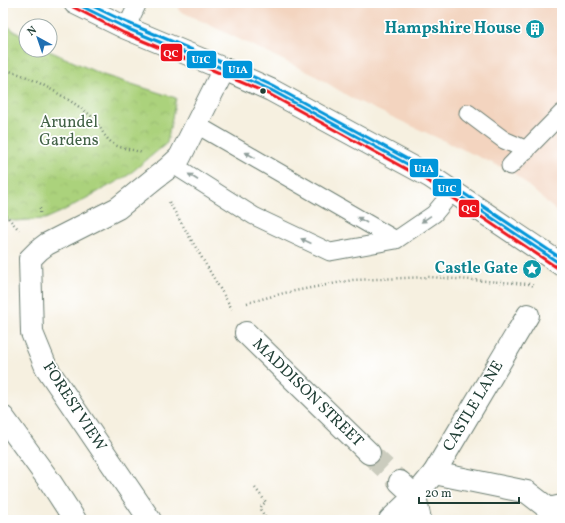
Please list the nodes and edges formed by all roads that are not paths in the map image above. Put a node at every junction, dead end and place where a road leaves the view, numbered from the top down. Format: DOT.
graph roads {
  1 [pos="76,3"];
  2 [pos="138,3"];
  3 [pos="126,28"];
  4 [pos="224,69"];
  5 [pos="468,113"];
  6 [pos="562,113"];
  7 [pos="196,125"];
  8 [pos="526,150"];
  9 [pos="172,164"];
  10 [pos="510,166"];
  11 [pos="453,191"];
  12 [pos="396,240"];
  13 [pos="562,264"];
  14 [pos="528,315"];
  15 [pos="246,333"];
  16 [pos="3,417"];
  17 [pos="369,453"];
  18 [pos="434,473"];
  19 [pos="408,489"];
  20 [pos="553,512"];
  21 [pos="75,520"];
  22 [pos="150,520"];
  23 [pos="390,520"];
  24 [pos="420,520"];
  1 -- 3 [label="street"];
  2 -- 3 [label="lane"];
  3 -- 4 [label="street"];
  4 -- 7 [label="street"];
  4 -- 11 [label="street"];
  5 -- 8 [label="lane"];
  6 -- 8 [label="lane"];
  7 -- 9 [label="street"];
  12 -- 7 [label="lane, one-way"];
  8 -- 10 [label="lane"];
  12 -- 9 [label="lane, one-way"];
  9 -- 22 [label="street, FOREST VIEW"];
  11 -- 12 [label="lane, one-way"];
  11 -- 13 [label="street"];
  14 -- 18 [label="street, CASTLE LANE"];
  15 -- 17 [label="street, MADDISON STREET"];
  16 -- 21 [label="street"];
  18 -- 19 [label="street, CASTLE LANE"];
  18 -- 20 [label="street"];
  19 -- 23 [label="street, CASTLE LANE"];
  19 -- 24 [label="street"];
}
